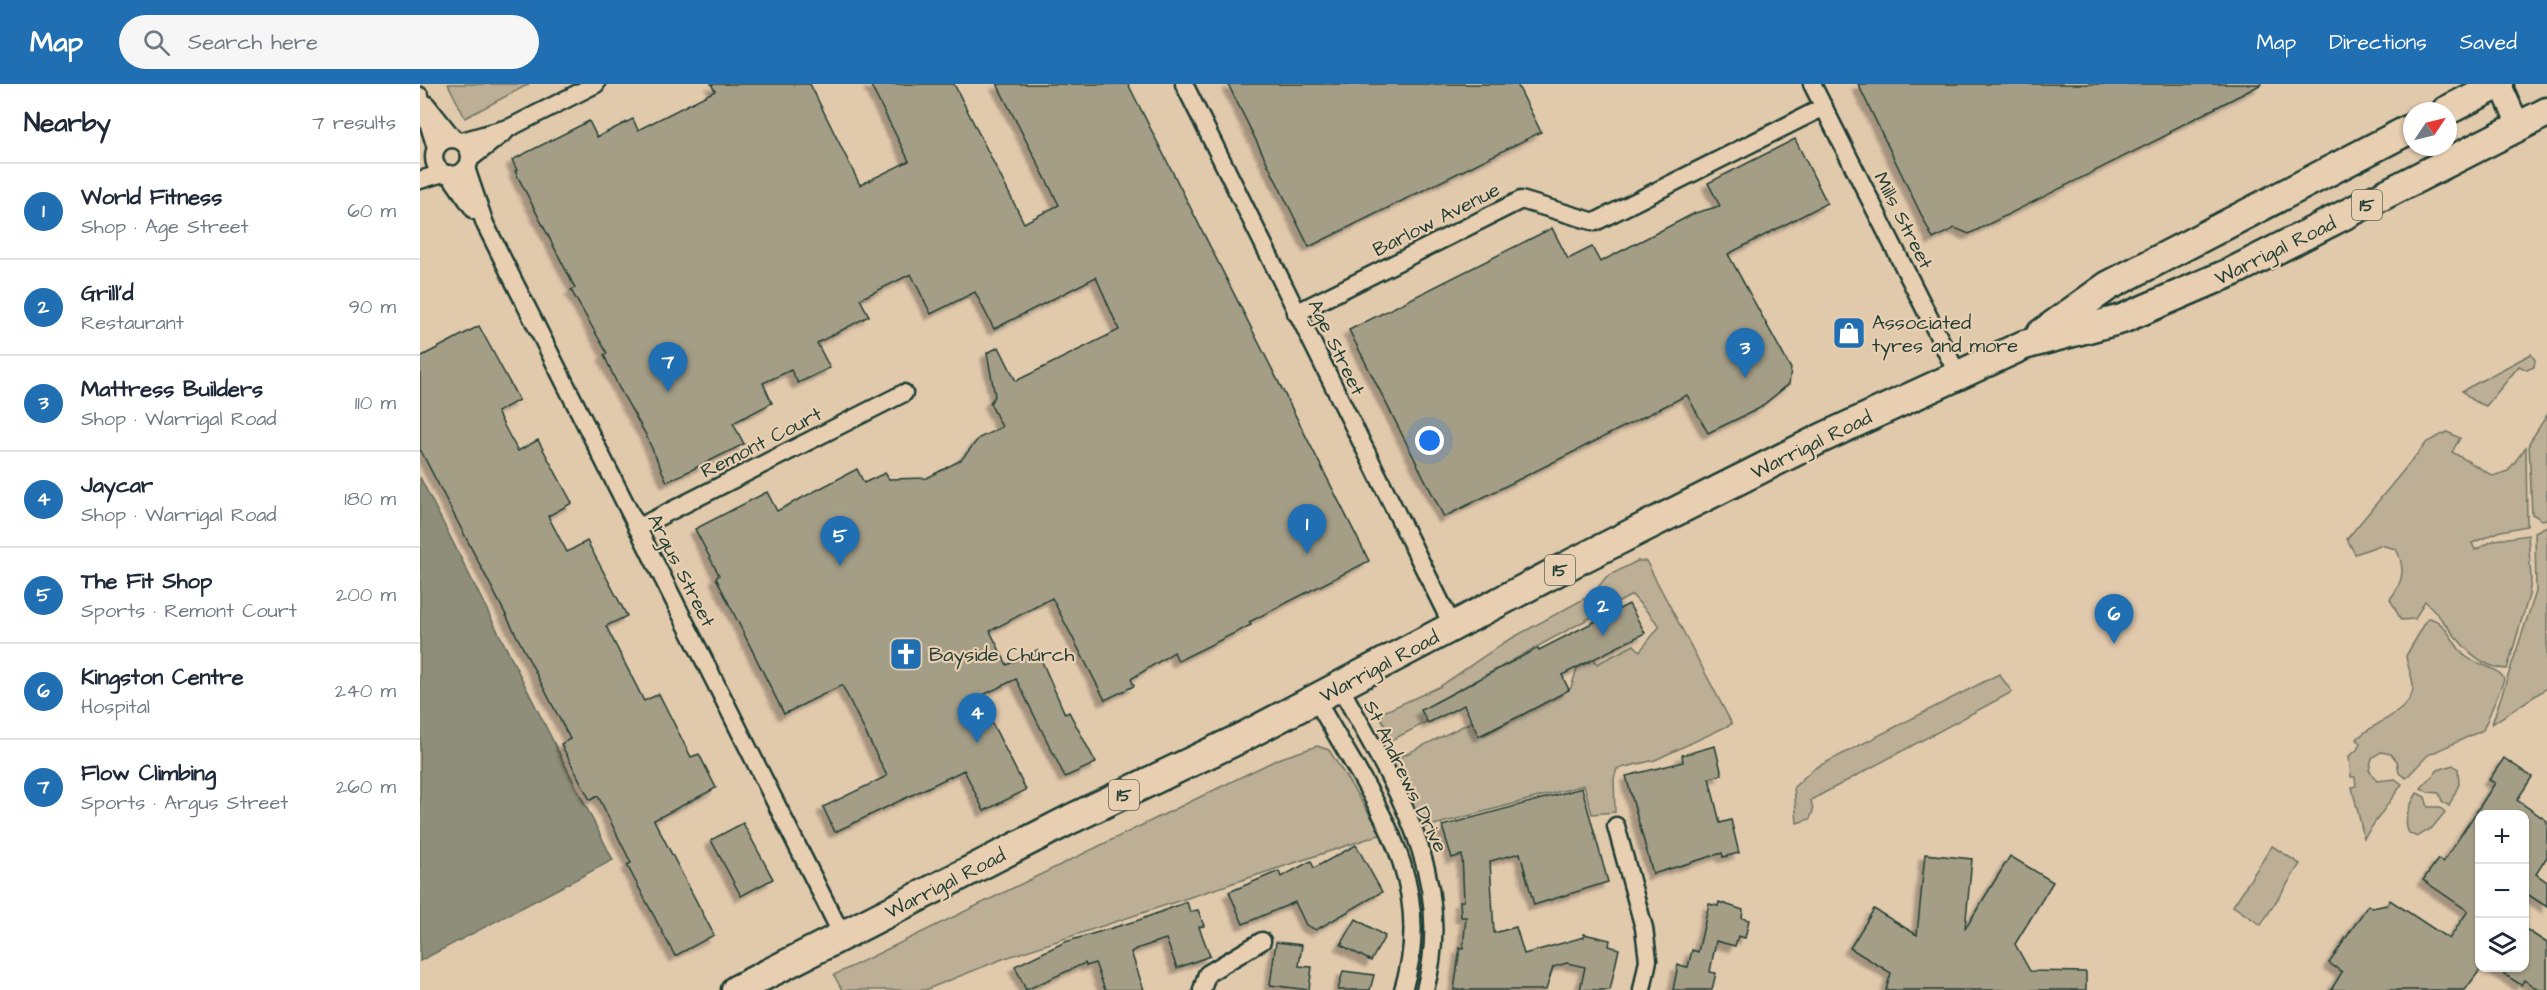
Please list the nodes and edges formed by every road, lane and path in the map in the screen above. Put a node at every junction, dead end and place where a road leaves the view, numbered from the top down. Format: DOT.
graph roads {
  1 [pos="596,84"];
  2 [pos="1184,84"];
  3 [pos="1812,84"];
  4 [pos="2500,84"];
  5 [pos="420,96"];
  6 [pos="2457,106"];
  7 [pos="1824,107"];
  8 [pos="2547,112"];
  9 [pos="2519,126"];
  10 [pos="512,127"];
  11 [pos="2403,133"];
  12 [pos="457,140"];
  13 [pos="435,151"];
  14 [pos="468,163"];
  15 [pos="420,165"];
  16 [pos="446,174"];
  17 [pos="420,180"];
  18 [pos="485,224"];
  19 [pos="1296,313"];
  20 [pos="2024,345"];
  21 [pos="1958,375"];
  22 [pos="904,393"];
  23 [pos="637,528"];
  24 [pos="1453,627"];
  25 [pos="1328,693"];
  26 [pos="1616,826"];
  27 [pos="842,935"];
  28 [pos="1262,941"];
  29 [pos="736,990"];
  30 [pos="1202,990"];
  31 [pos="1403,990"];
  32 [pos="1425,990"];
  33 [pos="1642,990"];
  1 -- 10 [label="street"];
  2 -- 19 [label="street, Age Street"];
  3 -- 7 [label="street, Mills Street"];
  4 -- 6 [label="highway"];
  4 -- 9 [label="street"];
  5 -- 12 [label="street"];
  5 -- 13 [label="street"];
  7 -- 19 [label="street, Barlow Avenue"];
  7 -- 21 [label="street, Mills Street"];
  8 -- 9 [label="highway, Warrigal Road / 15"];
  9 -- 20 [label="highway, Warrigal Road / 15"];
  10 -- 12 [label="street"];
  10 -- 14 [label="street"];
  11 -- 20 [label="highway, Warrigal Road / 15"];
  12 -- 13 [label="street"];
  12 -- 14 [label="street"];
  13 -- 15 [label="street"];
  13 -- 16 [label="street"];
  14 -- 16 [label="street"];
  14 -- 18 [label="street, Argus Street"];
  16 -- 17 [label="street"];
  16 -- 18 [label="street, Argus Street"];
  18 -- 23 [label="street, Argus Street"];
  19 -- 24 [label="street, Age Street"];
  20 -- 21 [label="highway, Warrigal Road / 15"];
  21 -- 24 [label="highway, Warrigal Road / 15"];
  22 -- 23 [label="street, Remont Court"];
  23 -- 27 [label="street, Argus Street"];
  24 -- 25 [label="highway, Warrigal Road / 15"];
  25 -- 27 [label="highway, Warrigal Road / 15"];
  25 -- 31 [label="street, St Andrews Drive"];
  25 -- 32 [label="street, St Andrews Drive"];
  26 -- 33 [label="street"];
  27 -- 29 [label="highway, Warrigal Road / 15"];
  28 -- 30 [label="street"];
}
